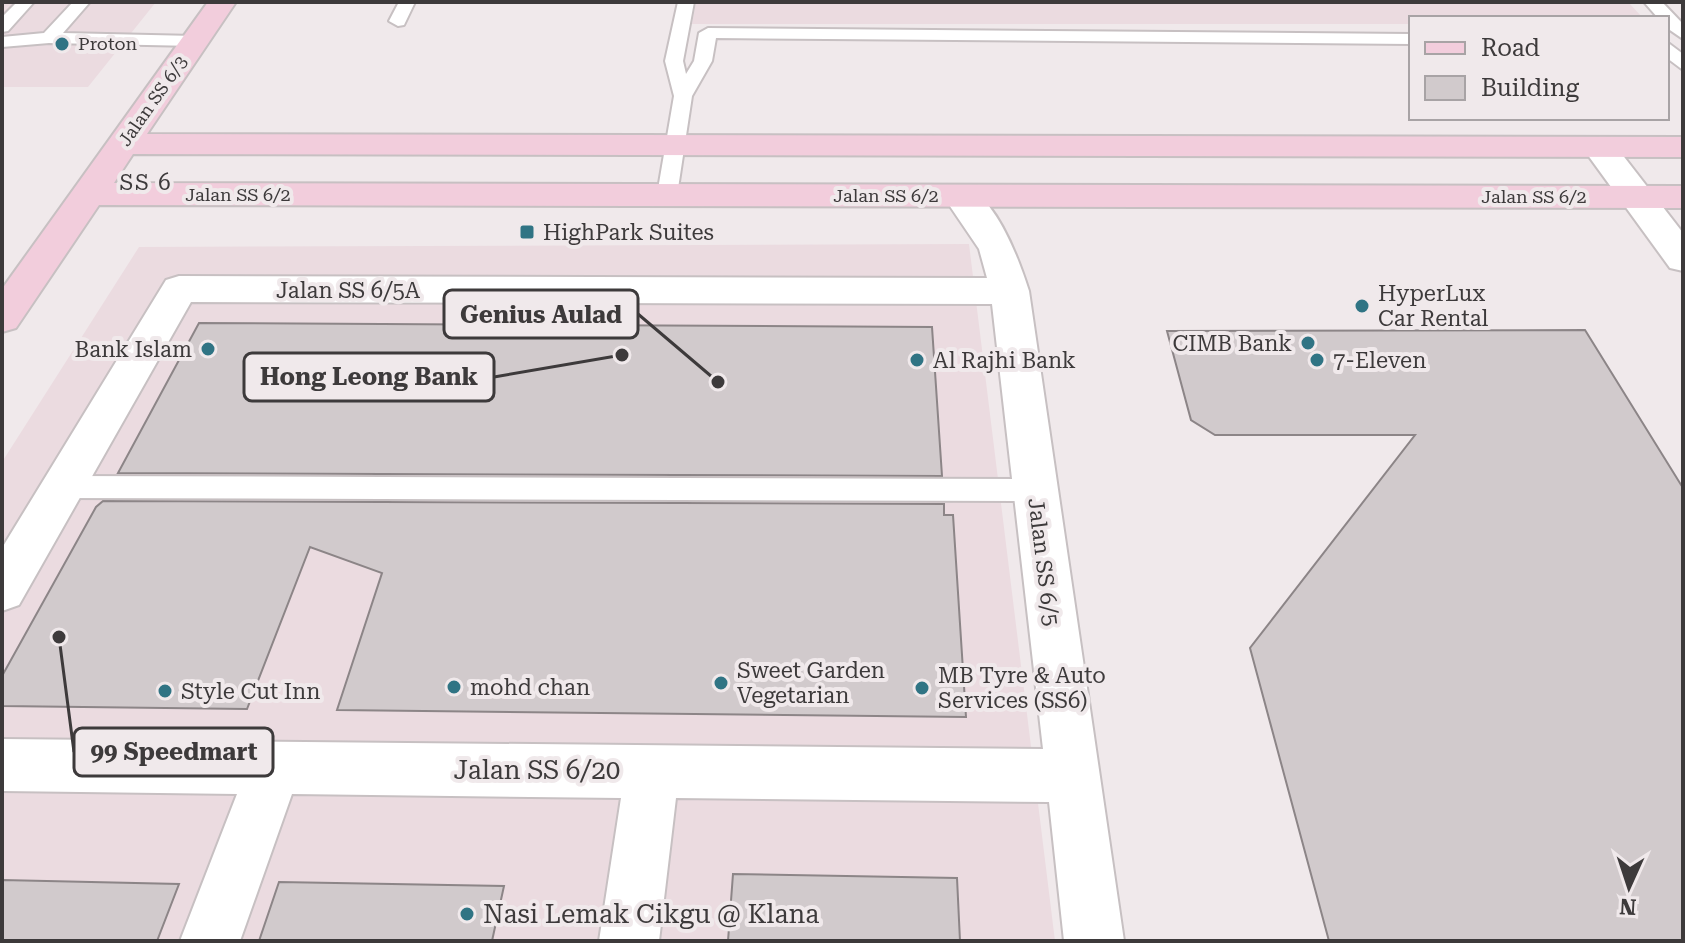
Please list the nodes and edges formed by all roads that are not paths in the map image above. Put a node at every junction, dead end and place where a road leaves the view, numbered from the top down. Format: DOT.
graph roads {
  1 [pos="26,2"];
  2 [pos="82,2"];
  3 [pos="222,2"];
  4 [pos="407,2"];
  5 [pos="686,2"];
  6 [pos="1669,20"];
  7 [pos="398,21"];
  8 [pos="2,27"];
  9 [pos="1683,34"];
  10 [pos="49,38"];
  11 [pos="1409,39"];
  12 [pos="195,41"];
  13 [pos="2,42"];
  14 [pos="1669,49"];
  15 [pos="1683,65"];
  16 [pos="683,96"];
  17 [pos="124,144"];
  18 [pos="676,145"];
  19 [pos="1599,147"];
  20 [pos="1683,147"];
  21 [pos="89,194"];
  22 [pos="667,195"];
  23 [pos="961,196"];
  24 [pos="1636,197"];
  25 [pos="1683,197"];
  26 [pos="1683,259"];
  27 [pos="1010,291"];
  28 [pos="2,318"];
  29 [pos="62,487"];
  30 [pos="1035,490"];
  31 [pos="2,590"];
  32 [pos="2,765"];
  33 [pos="274,768"];
  34 [pos="652,771"];
  35 [pos="1072,776"];
  36 [pos="210,941"];
  37 [pos="629,941"];
  38 [pos="1094,941"];
  1 -- 8 [label="lane"];
  2 -- 10 [label="lane"];
  3 -- 12 [label="street, Jalan SS 6/3"];
  4 -- 7 [label="lane"];
  5 -- 16 [label="lane"];
  6 -- 9 [label="lane"];
  10 -- 12 [label="lane"];
  10 -- 13 [label="lane"];
  11 -- 16 [label="lane"];
  12 -- 17 [label="street, Jalan SS 6/3"];
  14 -- 15 [label="lane"];
  16 -- 18 [label="lane"];
  17 -- 18 [label="street"];
  17 -- 21 [label="street, Jalan SS 6/3"];
  18 -- 19 [label="street"];
  18 -- 22 [label="lane"];
  19 -- 20 [label="street"];
  19 -- 24 [label="street"];
  21 -- 22 [label="street, Jalan SS 6/2"];
  21 -- 28 [label="street, Jalan SS 6/3"];
  22 -- 23 [label="street, Jalan SS 6/2"];
  23 -- 24 [label="street, Jalan SS 6/2"];
  23 -- 27 [label="street, Jalan SS 6/5"];
  24 -- 25 [label="street, Jalan SS 6/2"];
  24 -- 26 [label="street"];
  27 -- 29 [label="street, Jalan SS 6/5A"];
  27 -- 30 [label="street, Jalan SS 6/5"];
  29 -- 30 [label="lane"];
  29 -- 31 [label="street, Jalan SS 6/5A"];
  30 -- 35 [label="street, Jalan SS 6/5"];
  32 -- 33 [label="street, Jalan SS 6/20"];
  33 -- 34 [label="street, Jalan SS 6/20"];
  33 -- 36 [label="street"];
  34 -- 35 [label="street, Jalan SS 6/20"];
  34 -- 37 [label="street"];
  35 -- 38 [label="street, Jalan SS 6/5"];
}
